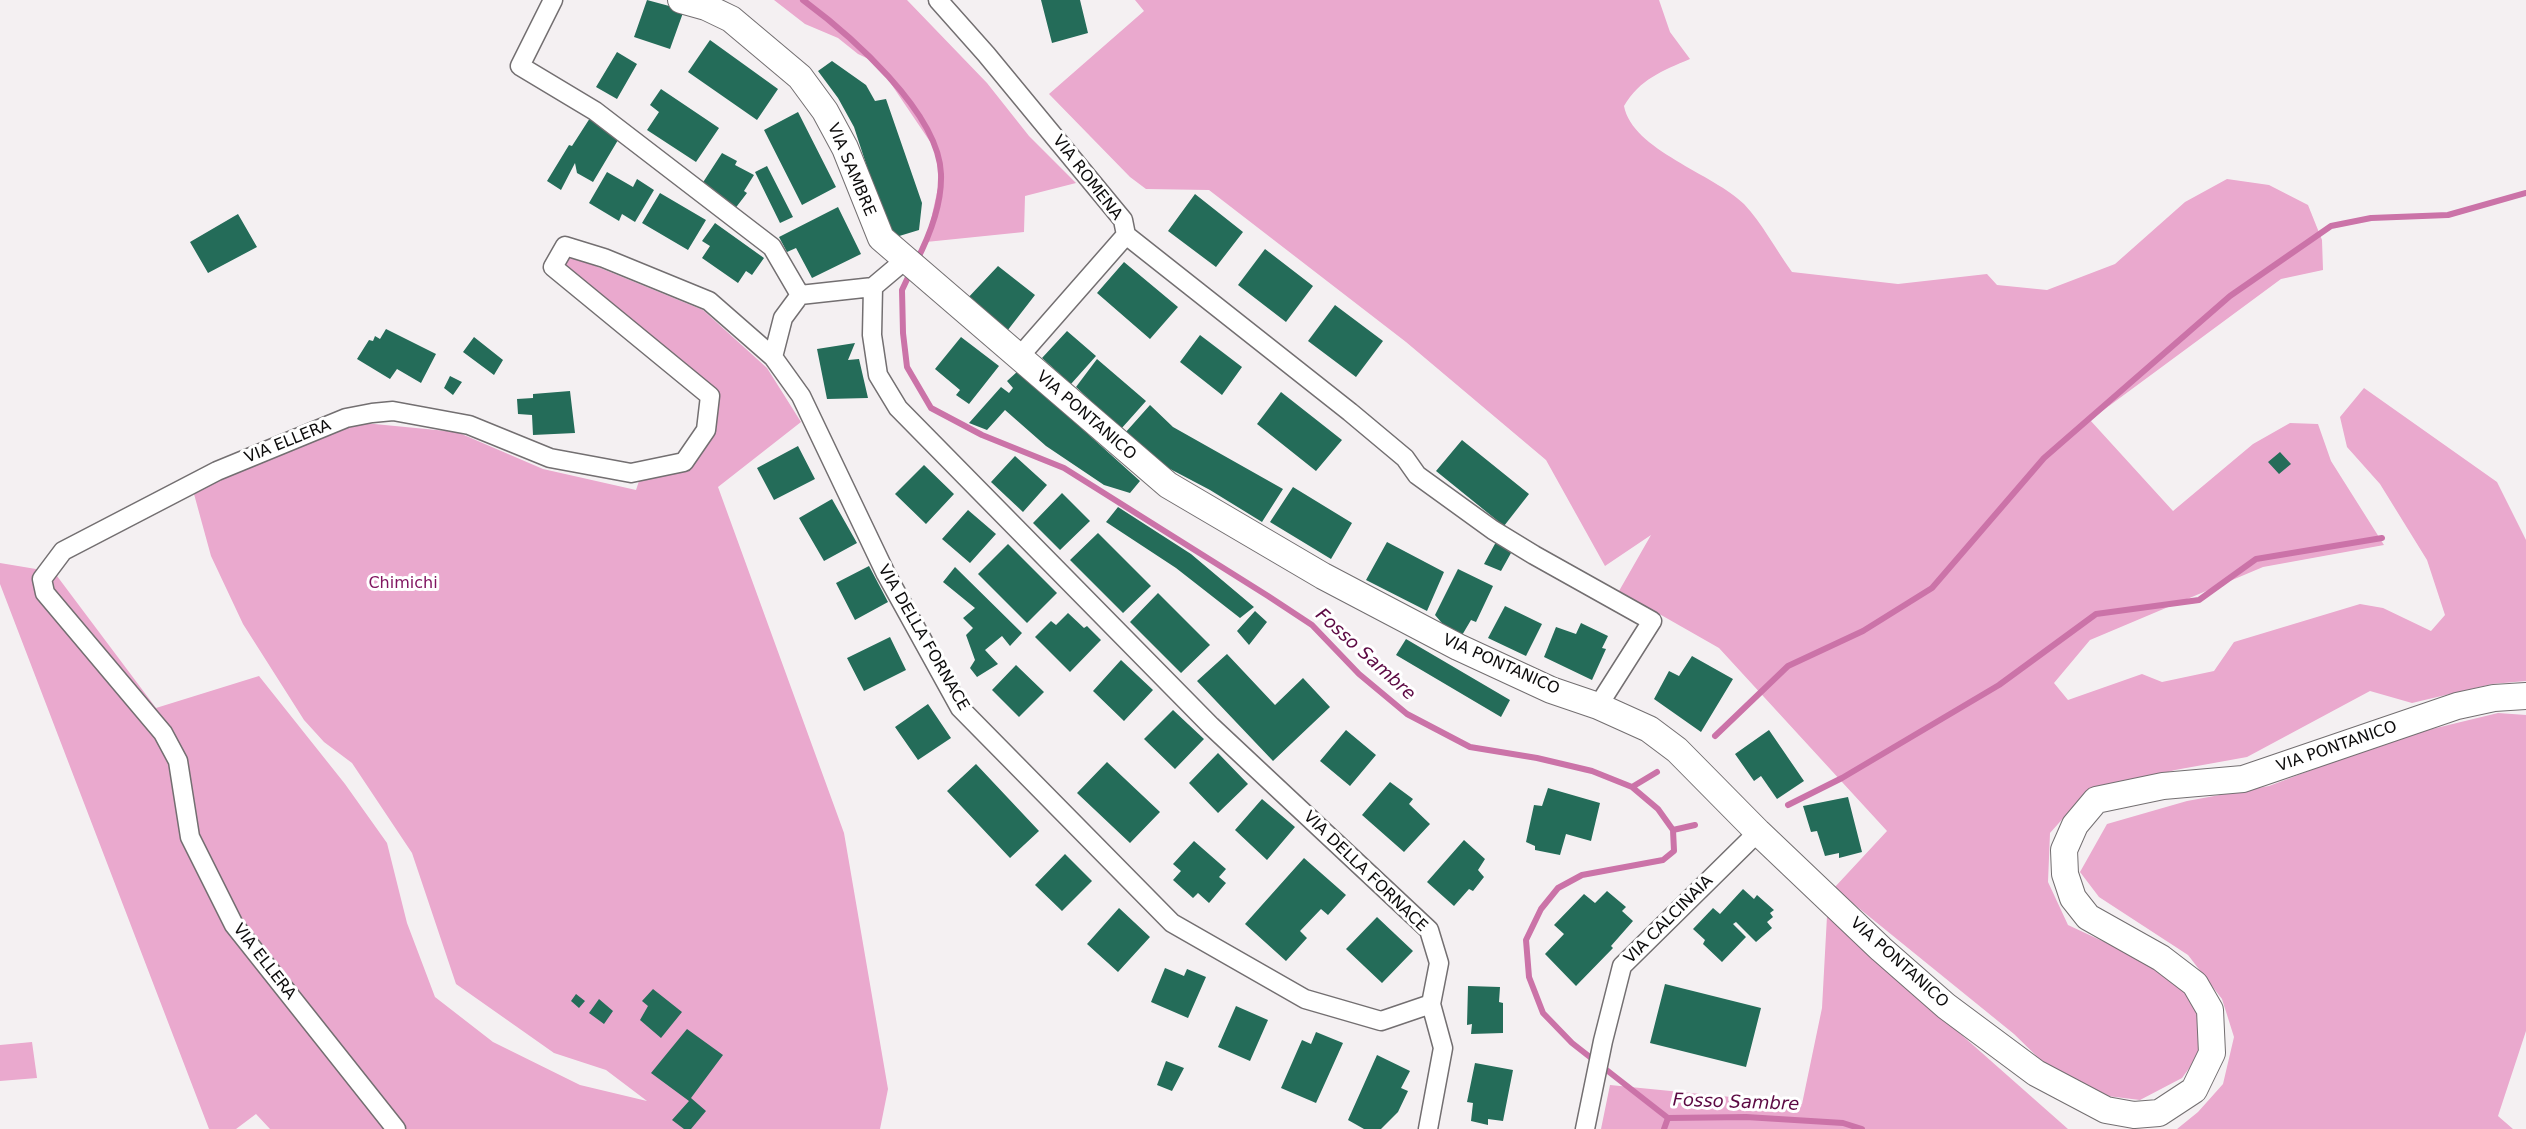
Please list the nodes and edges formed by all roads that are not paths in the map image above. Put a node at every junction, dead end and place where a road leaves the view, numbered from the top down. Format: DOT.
graph roads {
  1 [pos="553,0"];
  2 [pos="681,0"];
  3 [pos="938,0"];
  4 [pos="1126,235"];
  5 [pos="907,262"];
  6 [pos="873,287"];
  7 [pos="800,295"];
  8 [pos="951,299"];
  9 [pos="773,357"];
  10 [pos="1019,357"];
  11 [pos="2526,696"];
  12 [pos="1598,706"];
  13 [pos="1758,832"];
  14 [pos="1431,1004"];
  15 [pos="396,1129"];
  16 [pos="1428,1129"];
  17 [pos="1585,1129"];
  1 -- 7 [label="street"];
  2 -- 5 [label="street, VIA SAMBRE"];
  3 -- 4 [label="street, VIA ROMENA"];
  4 -- 10 [label="street, VIA ROMENA"];
  4 -- 12 [label="street"];
  5 -- 6 [label="street"];
  5 -- 8 [label="street, VIA SAMBRE"];
  6 -- 7 [label="street"];
  6 -- 14 [label="street, VIA DELLA FORNACE"];
  7 -- 9 [label="street"];
  8 -- 10 [label="street, VIA PONTANICO"];
  9 -- 14 [label="street, VIA DELLA FORNACE"];
  9 -- 15 [label="street, VIA ELLERA"];
  10 -- 12 [label="street, VIA PONTANICO"];
  11 -- 13 [label="street, VIA PONTANICO"];
  12 -- 13 [label="street, VIA PONTANICO"];
  13 -- 17 [label="street, VIA CALCINAIA"];
  14 -- 16 [label="street"];
}
